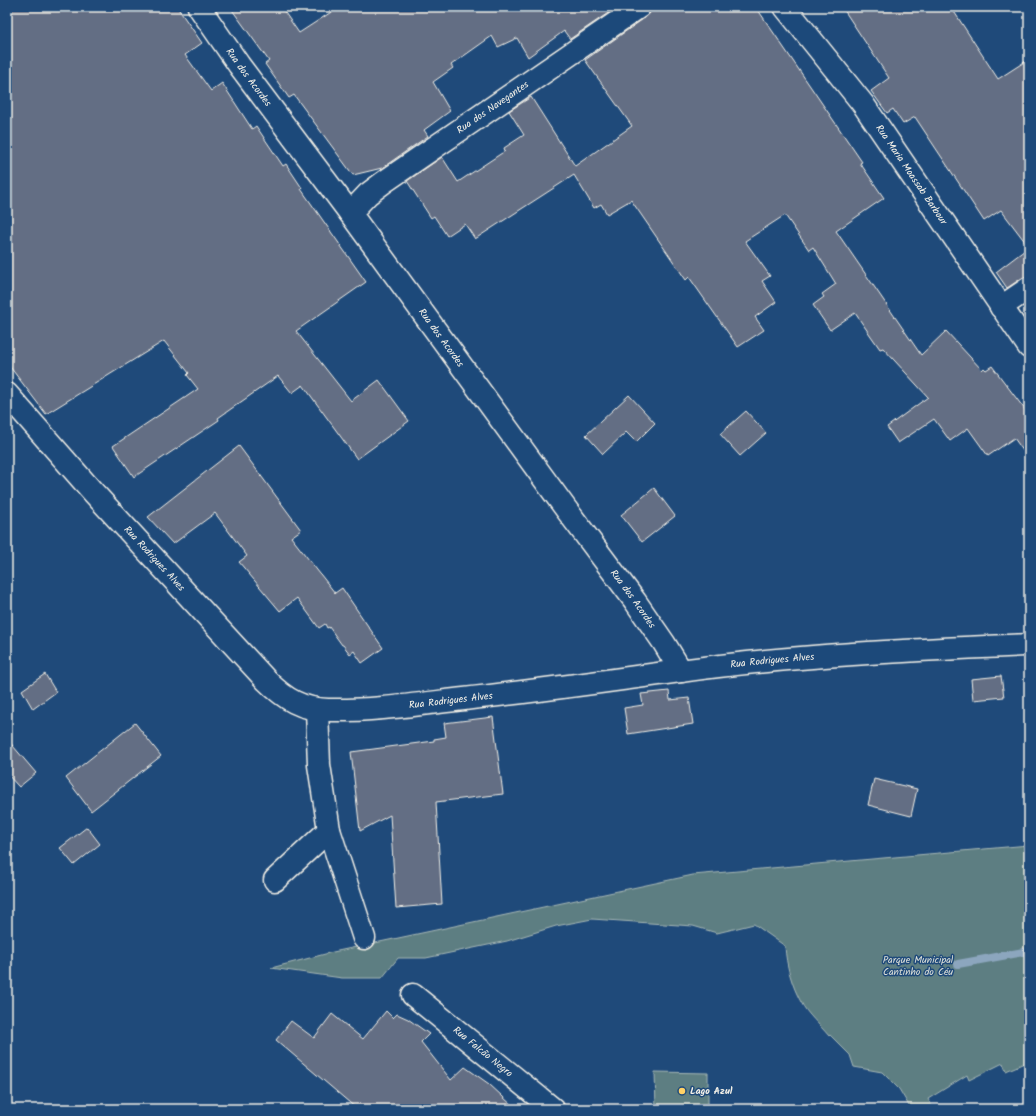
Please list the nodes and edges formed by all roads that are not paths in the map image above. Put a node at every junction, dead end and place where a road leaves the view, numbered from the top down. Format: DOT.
graph roads {
  1 [pos="199,7"];
  2 [pos="639,7"];
  3 [pos="785,7"];
  4 [pos="350,213"];
  5 [pos="1029,288"];
  6 [pos="1002,307"];
  7 [pos="1029,347"];
  8 [pos="7,394"];
  9 [pos="1029,645"];
  10 [pos="681,671"];
  11 [pos="316,709"];
  12 [pos="329,830"];
  13 [pos="275,880"];
  14 [pos="364,938"];
  15 [pos="412,995"];
  16 [pos="553,1109"];
  1 -- 4 [label="street, Rua dos Acordes"];
  2 -- 4 [label="street, Rua dos Navegantes"];
  3 -- 6 [label="street, Rua Maria Moassab Barbour"];
  4 -- 10 [label="street, Rua dos Acordes"];
  5 -- 6 [label="street"];
  6 -- 7 [label="street, Rua Maria Moassab Barbour"];
  8 -- 11 [label="street, Rua Rodrigues Alves"];
  9 -- 10 [label="street, Rua Rodrigues Alves"];
  10 -- 11 [label="street, Rua Rodrigues Alves"];
  11 -- 12 [label="street"];
  12 -- 13 [label="street"];
  12 -- 14 [label="street"];
  15 -- 16 [label="street, Rua Falcão Negro"];
}
